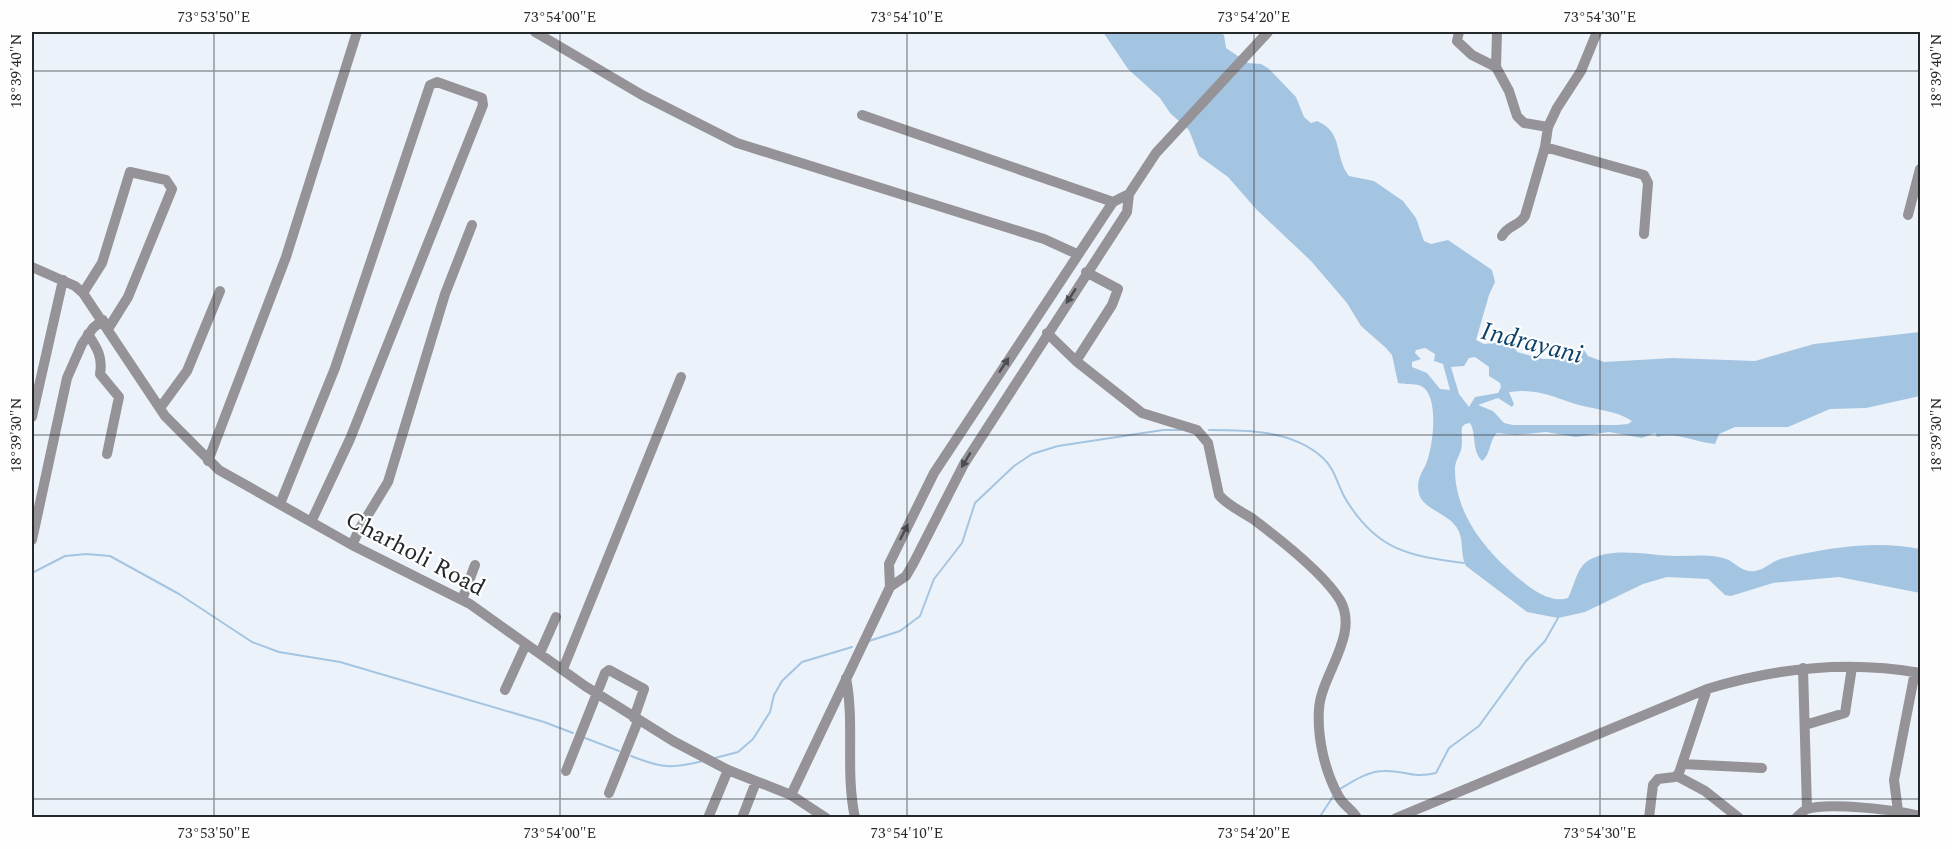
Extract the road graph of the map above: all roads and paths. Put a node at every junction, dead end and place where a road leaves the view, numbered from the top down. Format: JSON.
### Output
{"nodes":[{"id":1,"x":357,"y":32,"type":"edge"},
{"id":2,"x":534,"y":32,"type":"edge"},
{"id":3,"x":1268,"y":32,"type":"edge"},
{"id":4,"x":1459,"y":32,"type":"edge"},
{"id":5,"x":1497,"y":32,"type":"edge"},
{"id":6,"x":1597,"y":32,"type":"edge"},
{"id":7,"x":1496,"y":67,"type":"junction"},
{"id":8,"x":862,"y":116,"type":"dead end"},
{"id":9,"x":1548,"y":127,"type":"junction"},
{"id":10,"x":1545,"y":147,"type":"junction"},
{"id":11,"x":1920,"y":168,"type":"edge"},
{"id":12,"x":1130,"y":194,"type":"junction"},
{"id":13,"x":1113,"y":202,"type":"junction"},
{"id":14,"x":1908,"y":215,"type":"dead end"},
{"id":15,"x":472,"y":225,"type":"dead end"},
{"id":16,"x":1644,"y":234,"type":"dead end"},
{"id":17,"x":1502,"y":236,"type":"dead end"},
{"id":18,"x":1077,"y":255,"type":"junction"},
{"id":19,"x":34,"y":265,"type":"edge"},
{"id":20,"x":1086,"y":272,"type":"junction"},
{"id":21,"x":63,"y":280,"type":"junction"},
{"id":22,"x":220,"y":291,"type":"dead end"},
{"id":23,"x":83,"y":293,"type":"junction"},
{"id":24,"x":106,"y":325,"type":"junction"},
{"id":25,"x":1047,"y":333,"type":"junction"},
{"id":26,"x":88,"y":334,"type":"junction"},
{"id":27,"x":1076,"y":361,"type":"junction"},
{"id":28,"x":681,"y":377,"type":"dead end"},
{"id":29,"x":160,"y":408,"type":"junction"},
{"id":30,"x":32,"y":417,"type":"edge"},
{"id":31,"x":107,"y":454,"type":"dead end"},
{"id":32,"x":208,"y":461,"type":"junction"},
{"id":33,"x":280,"y":504,"type":"junction"},
{"id":34,"x":311,"y":522,"type":"junction"},
{"id":35,"x":32,"y":540,"type":"edge"},
{"id":36,"x":352,"y":545,"type":"junction"},
{"id":37,"x":476,"y":565,"type":"dead end"},
{"id":38,"x":890,"y":587,"type":"junction"},
{"id":39,"x":462,"y":600,"type":"junction"},
{"id":40,"x":556,"y":618,"type":"dead end"},
{"id":41,"x":526,"y":644,"type":"junction"},
{"id":42,"x":540,"y":653,"type":"junction"},
{"id":43,"x":1852,"y":667,"type":"junction"},
{"id":44,"x":1803,"y":668,"type":"junction"},
{"id":45,"x":563,"y":669,"type":"junction"},
{"id":46,"x":1918,"y":672,"type":"edge"},
{"id":47,"x":846,"y":678,"type":"junction"},
{"id":48,"x":1707,"y":689,"type":"junction"},
{"id":49,"x":505,"y":690,"type":"dead end"},
{"id":50,"x":597,"y":694,"type":"junction"},
{"id":51,"x":636,"y":720,"type":"junction"},
{"id":52,"x":1805,"y":725,"type":"junction"},
{"id":53,"x":1682,"y":764,"type":"junction"},
{"id":54,"x":1761,"y":768,"type":"dead end"},
{"id":55,"x":728,"y":770,"type":"junction"},
{"id":56,"x":566,"y":771,"type":"dead end"},
{"id":57,"x":1677,"y":776,"type":"junction"},
{"id":58,"x":756,"y":782,"type":"junction"},
{"id":59,"x":609,"y":793,"type":"dead end"},
{"id":60,"x":791,"y":795,"type":"junction"},
{"id":61,"x":1807,"y":809,"type":"junction"},
{"id":62,"x":1891,"y":813,"type":"edge"},
{"id":63,"x":1920,"y":816,"type":"edge"},
{"id":64,"x":708,"y":818,"type":"edge"},
{"id":65,"x":742,"y":818,"type":"edge"},
{"id":66,"x":826,"y":818,"type":"edge"},
{"id":67,"x":855,"y":818,"type":"edge"},
{"id":68,"x":1357,"y":818,"type":"edge"},
{"id":69,"x":1396,"y":818,"type":"edge"},
{"id":70,"x":1649,"y":818,"type":"edge"},
{"id":71,"x":1739,"y":818,"type":"edge"},
{"id":72,"x":1796,"y":818,"type":"edge"}],
"edges":[{"from":1,"to":32,"type":"street"},
{"from":2,"to":18,"type":"street"},
{"from":3,"to":12,"type":"street"},
{"from":4,"to":7,"type":"street"},
{"from":5,"to":7,"type":"street"},
{"from":6,"to":9,"type":"street"},
{"from":7,"to":9,"type":"street"},
{"from":8,"to":13,"type":"street"},
{"from":9,"to":10,"type":"street"},
{"from":10,"to":16,"type":"street"},
{"from":10,"to":17,"type":"street"},
{"from":11,"to":14,"type":"street"},
{"from":12,"to":13,"type":"street"},
{"from":12,"to":20,"type":"street"},
{"from":13,"to":18,"type":"street"},
{"from":15,"to":36,"type":"street"},
{"from":38,"to":18,"type":"street","one_way":true},
{"from":19,"to":21,"type":"street","name":"Charholi Road"},
{"from":20,"to":25,"type":"street","one_way":true},
{"from":20,"to":27,"type":"street"},
{"from":21,"to":23,"type":"street","name":"Charholi Road"},
{"from":21,"to":30,"type":"street"},
{"from":22,"to":29,"type":"street"},
{"from":23,"to":24,"type":"street","name":"Charholi Road"},
{"from":23,"to":24,"type":"street"},
{"from":24,"to":26,"type":"street"},
{"from":24,"to":29,"type":"street","name":"Charholi Road"},
{"from":25,"to":27,"type":"street"},
{"from":25,"to":38,"type":"street","one_way":true},
{"from":26,"to":31,"type":"street"},
{"from":26,"to":35,"type":"street"},
{"from":27,"to":68,"type":"street"},
{"from":28,"to":45,"type":"street"},
{"from":29,"to":32,"type":"street","name":"Charholi Road"},
{"from":32,"to":33,"type":"street","name":"Charholi Road"},
{"from":33,"to":34,"type":"street","name":"Charholi Road"},
{"from":33,"to":34,"type":"street"},
{"from":34,"to":36,"type":"street","name":"Charholi Road"},
{"from":36,"to":39,"type":"street","name":"Charholi Road"},
{"from":37,"to":39,"type":"street"},
{"from":38,"to":47,"type":"street"},
{"from":39,"to":41,"type":"street","name":"Charholi Road"},
{"from":40,"to":42,"type":"street"},
{"from":41,"to":42,"type":"street","name":"Charholi Road"},
{"from":41,"to":49,"type":"street"},
{"from":42,"to":45,"type":"street","name":"Charholi Road"},
{"from":43,"to":44,"type":"street"},
{"from":43,"to":46,"type":"street"},
{"from":43,"to":52,"type":"street"},
{"from":44,"to":48,"type":"street"},
{"from":44,"to":52,"type":"street"},
{"from":45,"to":50,"type":"street","name":"Charholi Road"},
{"from":46,"to":62,"type":"street"},
{"from":47,"to":60,"type":"street"},
{"from":47,"to":67,"type":"street"},
{"from":48,"to":53,"type":"street"},
{"from":48,"to":69,"type":"street"},
{"from":50,"to":51,"type":"street","name":"Charholi Road"},
{"from":50,"to":51,"type":"street"},
{"from":50,"to":56,"type":"street"},
{"from":51,"to":55,"type":"street","name":"Charholi Road"},
{"from":51,"to":59,"type":"street"},
{"from":52,"to":61,"type":"street"},
{"from":53,"to":54,"type":"street"},
{"from":53,"to":57,"type":"street"},
{"from":55,"to":58,"type":"street","name":"Charholi Road"},
{"from":55,"to":64,"type":"street"},
{"from":57,"to":70,"type":"street"},
{"from":57,"to":71,"type":"street"},
{"from":58,"to":60,"type":"street","name":"Charholi Road"},
{"from":58,"to":65,"type":"street"},
{"from":60,"to":66,"type":"street","name":"Charholi Road"},
{"from":61,"to":62,"type":"street"},
{"from":61,"to":72,"type":"street"},
{"from":62,"to":63,"type":"street"}]}
